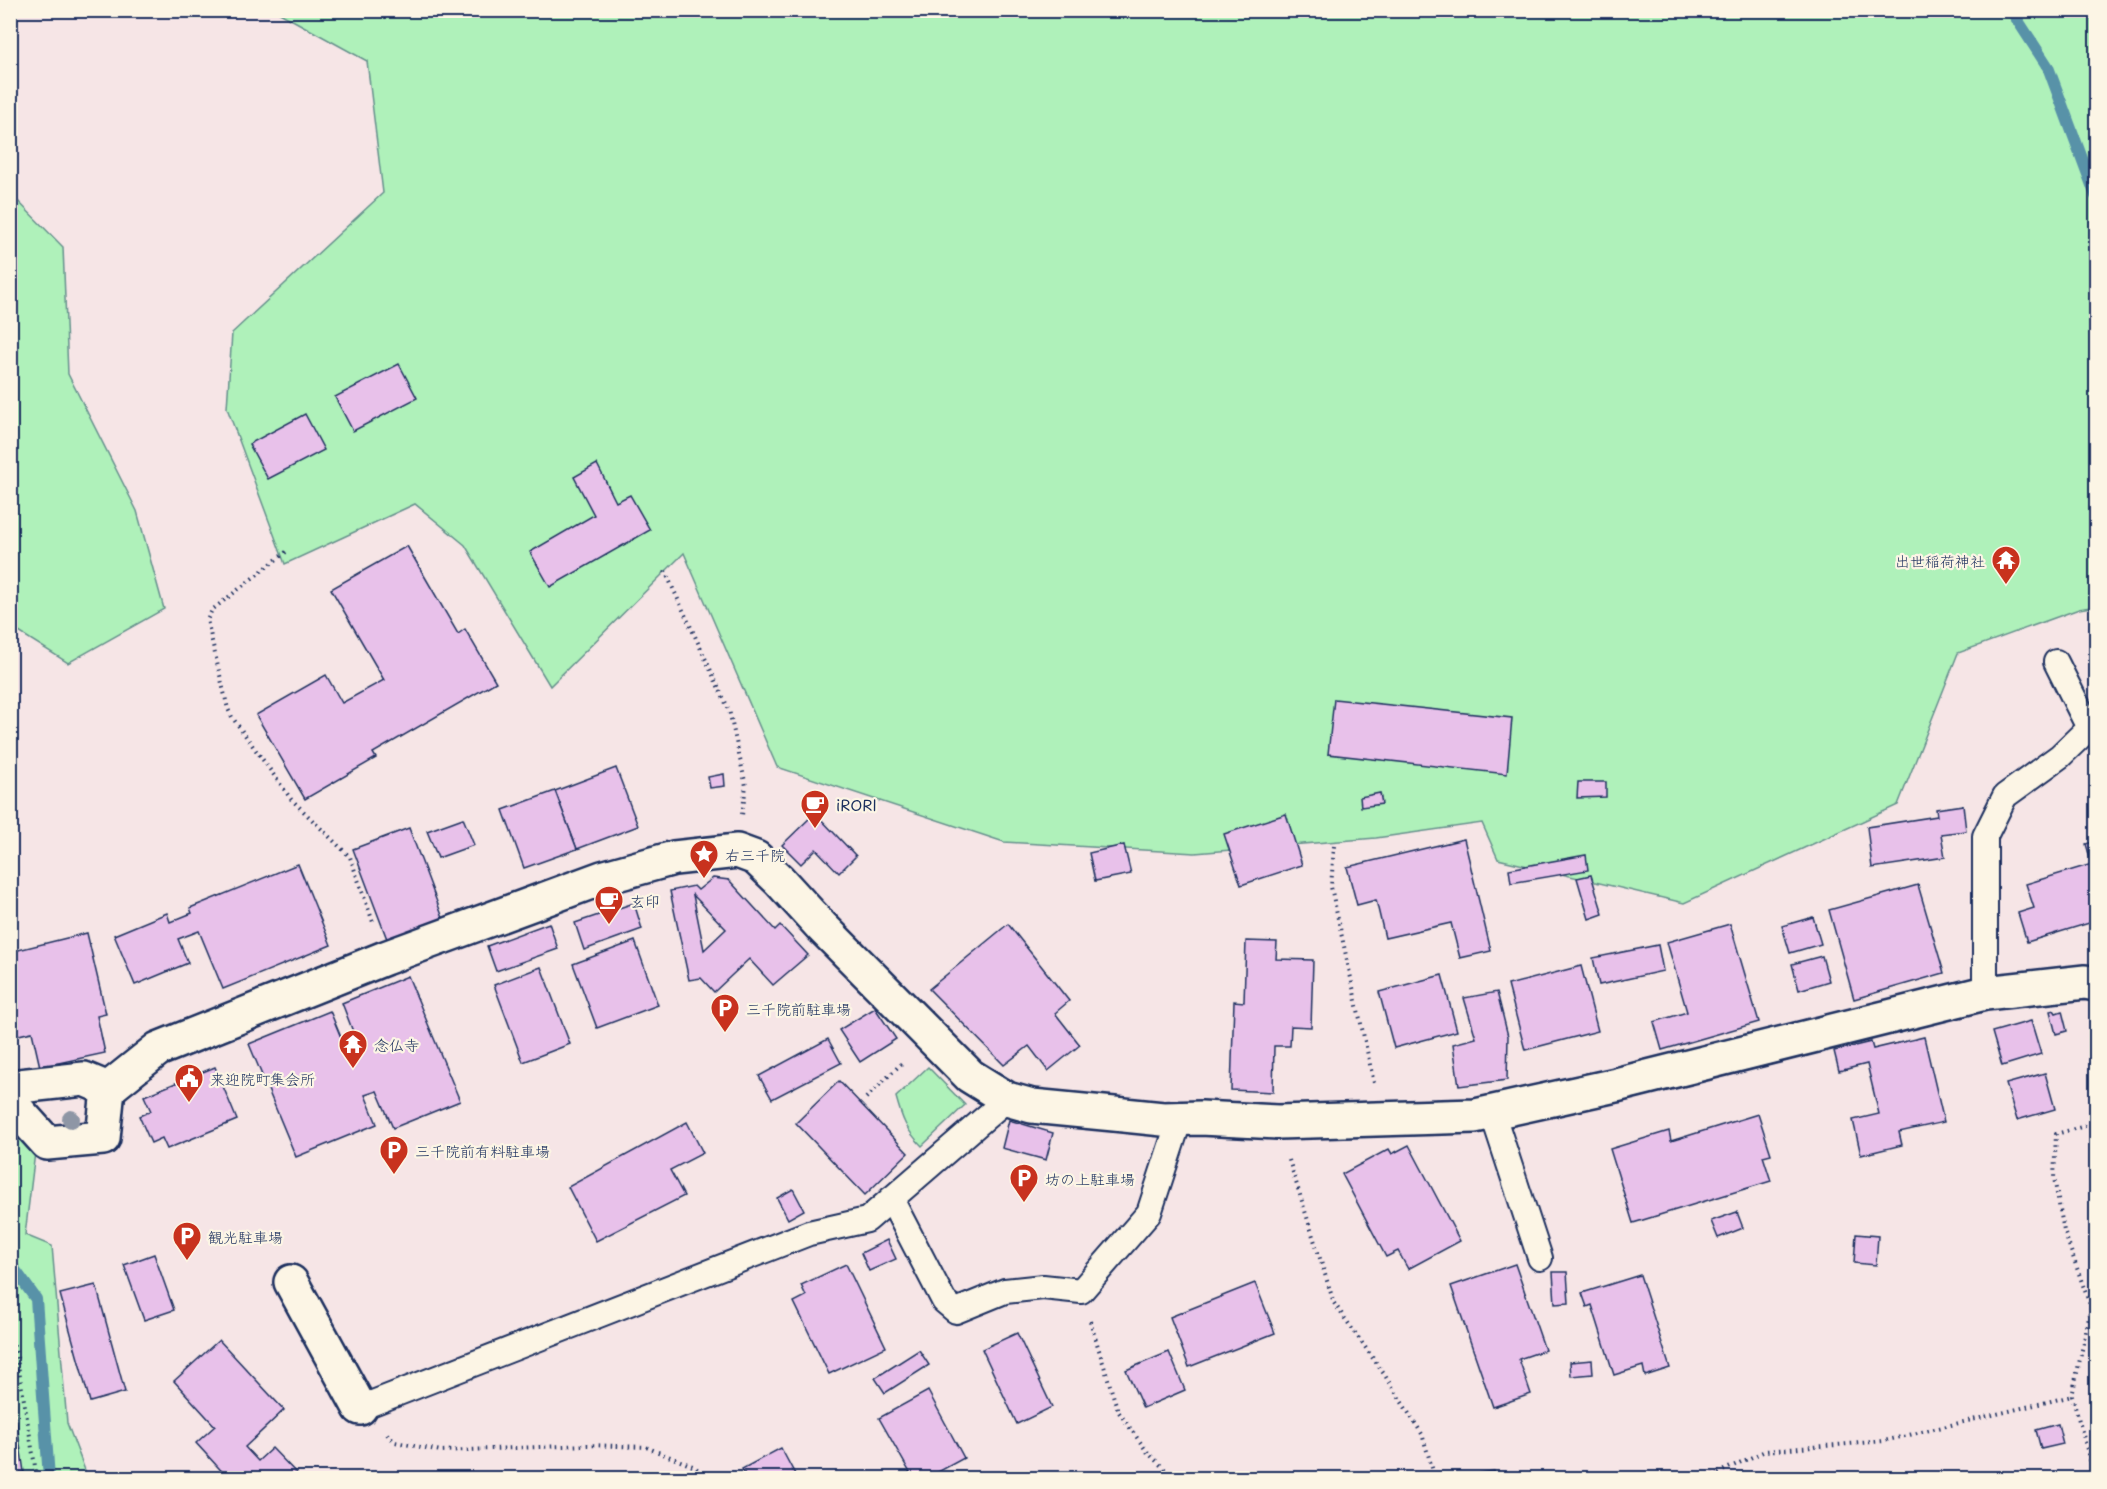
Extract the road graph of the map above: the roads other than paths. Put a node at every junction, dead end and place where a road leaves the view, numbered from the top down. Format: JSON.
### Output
{"nodes":[{"id":1,"x":2056,"y":662,"type":"dead end"},
{"id":2,"x":2097,"y":984,"type":"edge"},
{"id":3,"x":1985,"y":993,"type":"junction"},
{"id":4,"x":10,"y":1087,"type":"edge"},
{"id":5,"x":108,"y":1089,"type":"junction"},
{"id":6,"x":1007,"y":1099,"type":"junction"},
{"id":7,"x":10,"y":1102,"type":"edge"},
{"id":8,"x":1492,"y":1112,"type":"junction"},
{"id":9,"x":1180,"y":1119,"type":"junction"},
{"id":10,"x":891,"y":1199,"type":"junction"},
{"id":11,"x":1540,"y":1258,"type":"dead end"},
{"id":12,"x":291,"y":1282,"type":"dead end"},
{"id":13,"x":360,"y":1408,"type":"joint"}],
"edges":[{"from":1,"to":3,"type":"lane"},
{"from":2,"to":3,"type":"street"},
{"from":3,"to":8,"type":"street"},
{"from":4,"to":5,"type":"street"},
{"from":5,"to":6,"type":"street"},
{"from":5,"to":7,"type":"street"},
{"from":6,"to":9,"type":"street"},
{"from":6,"to":10,"type":"lane"},
{"from":8,"to":9,"type":"street"},
{"from":8,"to":11,"type":"lane"},
{"from":9,"to":10,"type":"lane"},
{"from":10,"to":13,"type":"lane"},
{"from":12,"to":13,"type":"street"}]}
